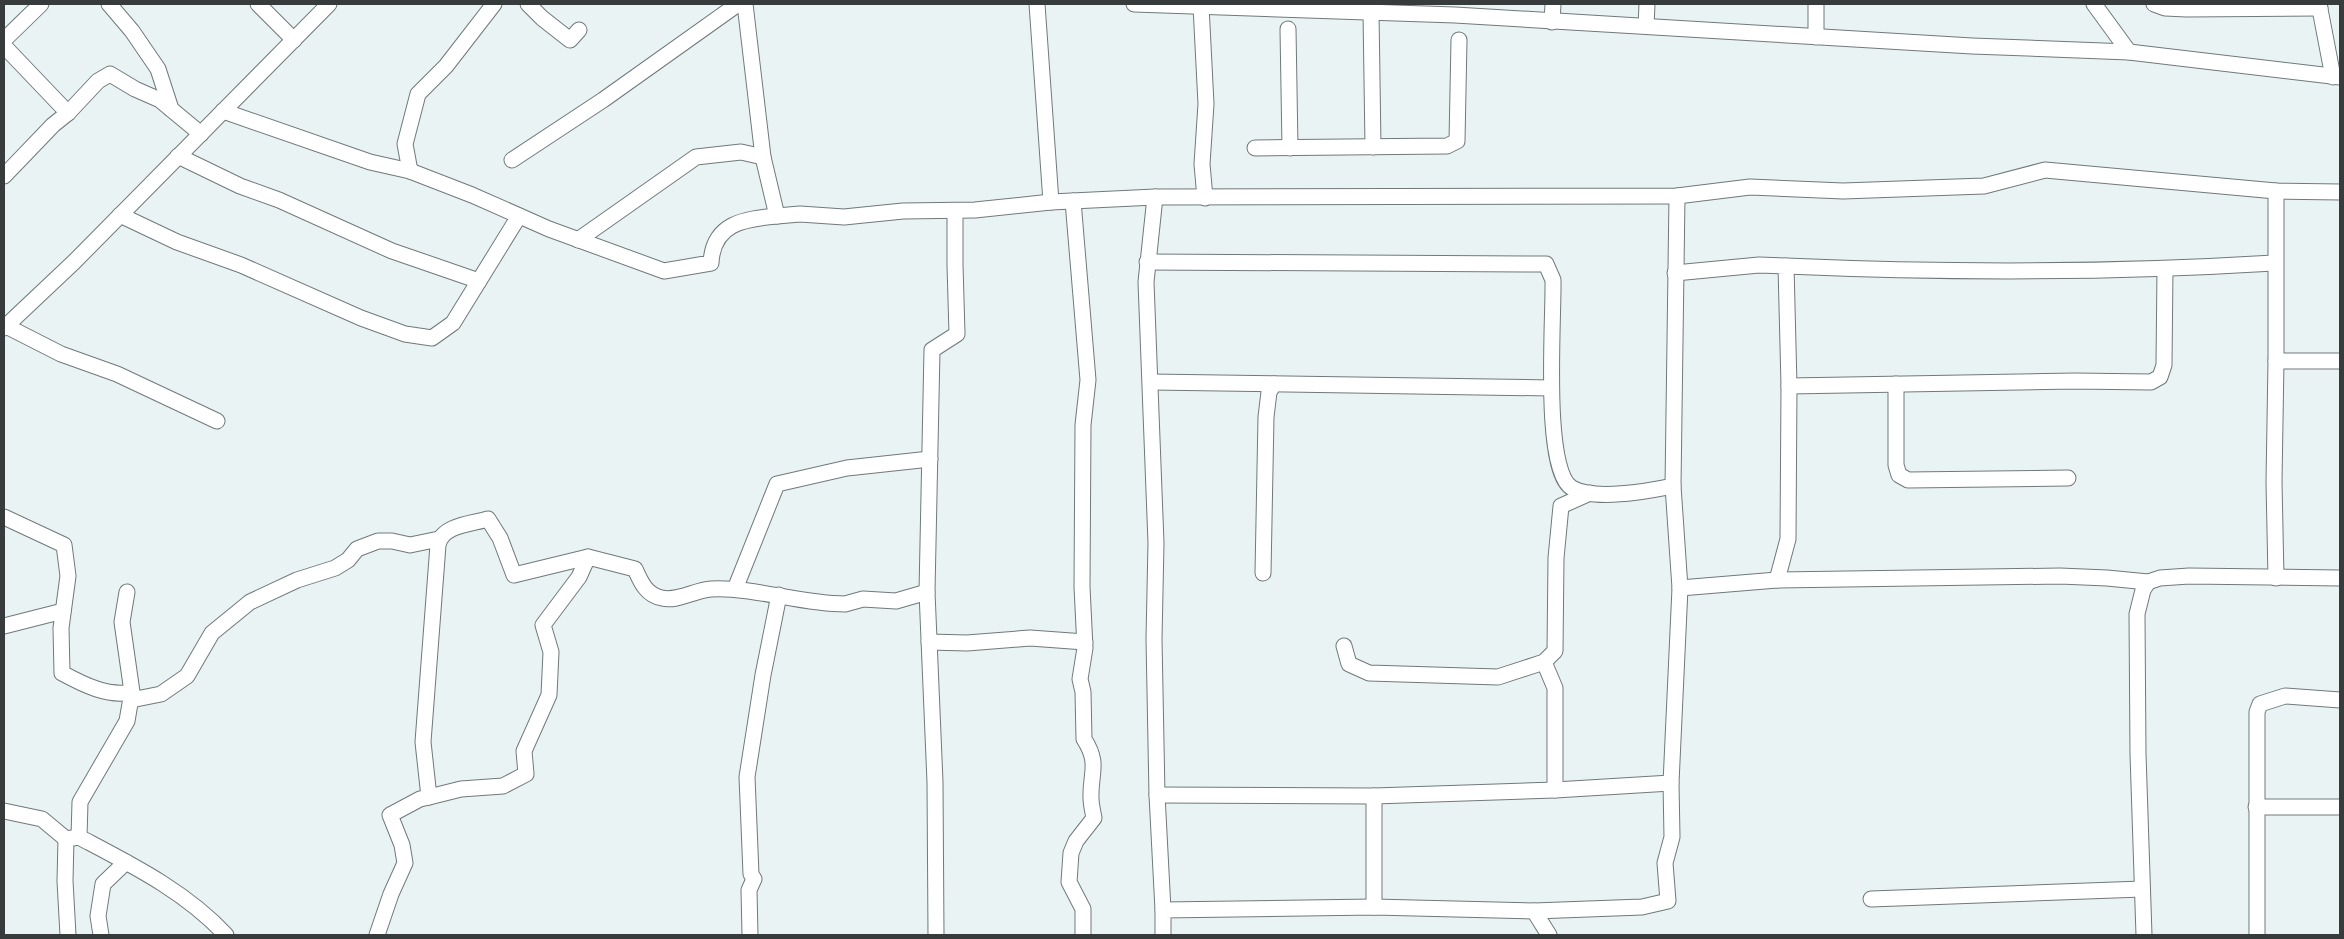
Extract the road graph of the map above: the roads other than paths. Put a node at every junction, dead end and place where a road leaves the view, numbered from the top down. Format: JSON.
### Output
{"nodes":[{"id":1,"x":42,"y":4,"type":"edge"},
{"id":2,"x":109,"y":4,"type":"edge"},
{"id":3,"x":258,"y":4,"type":"edge"},
{"id":4,"x":329,"y":4,"type":"edge"},
{"id":5,"x":494,"y":4,"type":"edge"},
{"id":6,"x":528,"y":4,"type":"edge"},
{"id":7,"x":738,"y":4,"type":"edge"},
{"id":8,"x":745,"y":4,"type":"edge"},
{"id":9,"x":1038,"y":4,"type":"edge"},
{"id":10,"x":1134,"y":4,"type":"edge"},
{"id":11,"x":1553,"y":4,"type":"edge"},
{"id":12,"x":1647,"y":4,"type":"edge"},
{"id":13,"x":1816,"y":4,"type":"edge"},
{"id":14,"x":2094,"y":4,"type":"edge"},
{"id":15,"x":2154,"y":4,"type":"edge"},
{"id":16,"x":1201,"y":6,"type":"junction"},
{"id":17,"x":2320,"y":6,"type":"edge"},
{"id":18,"x":1371,"y":12,"type":"junction"},
{"id":19,"x":1552,"y":22,"type":"junction"},
{"id":20,"x":1646,"y":26,"type":"junction"},
{"id":21,"x":1288,"y":29,"type":"dead end"},
{"id":22,"x":579,"y":30,"type":"dead end"},
{"id":23,"x":1816,"y":37,"type":"junction"},
{"id":24,"x":4,"y":40,"type":"edge"},
{"id":25,"x":294,"y":40,"type":"junction"},
{"id":26,"x":1459,"y":40,"type":"dead end"},
{"id":27,"x":4,"y":46,"type":"edge"},
{"id":28,"x":2129,"y":52,"type":"junction"},
{"id":29,"x":2336,"y":77,"type":"edge"},
{"id":30,"x":172,"y":110,"type":"junction"},
{"id":31,"x":222,"y":111,"type":"junction"},
{"id":32,"x":68,"y":113,"type":"junction"},
{"id":33,"x":200,"y":134,"type":"junction"},
{"id":34,"x":1372,"y":147,"type":"junction"},
{"id":35,"x":1254,"y":148,"type":"dead end"},
{"id":36,"x":1290,"y":148,"type":"junction"},
{"id":37,"x":178,"y":156,"type":"junction"},
{"id":38,"x":763,"y":157,"type":"junction"},
{"id":39,"x":512,"y":160,"type":"dead end"},
{"id":40,"x":410,"y":171,"type":"junction"},
{"id":41,"x":4,"y":176,"type":"edge"},
{"id":42,"x":2276,"y":191,"type":"junction"},
{"id":43,"x":2340,"y":192,"type":"edge"},
{"id":44,"x":1676,"y":196,"type":"junction"},
{"id":45,"x":1155,"y":198,"type":"junction"},
{"id":46,"x":1205,"y":198,"type":"junction"},
{"id":47,"x":1073,"y":201,"type":"junction"},
{"id":48,"x":1050,"y":202,"type":"junction"},
{"id":49,"x":955,"y":211,"type":"junction"},
{"id":50,"x":120,"y":215,"type":"junction"},
{"id":51,"x":519,"y":216,"type":"junction"},
{"id":52,"x":777,"y":216,"type":"junction"},
{"id":53,"x":578,"y":240,"type":"junction"},
{"id":54,"x":1147,"y":262,"type":"junction"},
{"id":55,"x":2274,"y":263,"type":"junction"},
{"id":56,"x":1786,"y":266,"type":"junction"},
{"id":57,"x":2165,"y":269,"type":"junction"},
{"id":58,"x":1675,"y":273,"type":"junction"},
{"id":59,"x":479,"y":281,"type":"junction"},
{"id":60,"x":5,"y":327,"type":"edge"},
{"id":61,"x":2276,"y":361,"type":"junction"},
{"id":62,"x":2340,"y":361,"type":"edge"},
{"id":63,"x":1151,"y":382,"type":"junction"},
{"id":64,"x":1274,"y":384,"type":"junction"},
{"id":65,"x":1896,"y":384,"type":"junction"},
{"id":66,"x":1789,"y":386,"type":"junction"},
{"id":67,"x":1551,"y":388,"type":"junction"},
{"id":68,"x":217,"y":421,"type":"dead end"},
{"id":69,"x":930,"y":459,"type":"junction"},
{"id":70,"x":2068,"y":478,"type":"dead end"},
{"id":71,"x":1673,"y":486,"type":"junction"},
{"id":72,"x":1590,"y":493,"type":"junction"},
{"id":73,"x":4,"y":516,"type":"edge"},
{"id":74,"x":439,"y":539,"type":"junction"},
{"id":75,"x":588,"y":557,"type":"junction"},
{"id":76,"x":1263,"y":573,"type":"dead end"},
{"id":77,"x":2276,"y":578,"type":"junction"},
{"id":78,"x":2340,"y":578,"type":"edge"},
{"id":79,"x":1778,"y":580,"type":"junction"},
{"id":80,"x":2148,"y":582,"type":"junction"},
{"id":81,"x":1680,"y":588,"type":"junction"},
{"id":82,"x":735,"y":589,"type":"junction"},
{"id":83,"x":127,"y":592,"type":"dead end"},
{"id":84,"x":927,"y":592,"type":"junction"},
{"id":85,"x":779,"y":595,"type":"junction"},
{"id":86,"x":63,"y":611,"type":"junction"},
{"id":87,"x":4,"y":626,"type":"edge"},
{"id":88,"x":929,"y":642,"type":"junction"},
{"id":89,"x":1085,"y":642,"type":"junction"},
{"id":90,"x":1344,"y":646,"type":"dead end"},
{"id":91,"x":1544,"y":662,"type":"junction"},
{"id":92,"x":131,"y":696,"type":"junction"},
{"id":93,"x":2340,"y":700,"type":"edge"},
{"id":94,"x":1671,"y":783,"type":"junction"},
{"id":95,"x":1555,"y":790,"type":"junction"},
{"id":96,"x":1157,"y":795,"type":"junction"},
{"id":97,"x":1374,"y":796,"type":"junction"},
{"id":98,"x":429,"y":797,"type":"junction"},
{"id":99,"x":2256,"y":807,"type":"junction"},
{"id":100,"x":2340,"y":808,"type":"edge"},
{"id":101,"x":4,"y":811,"type":"edge"},
{"id":102,"x":72,"y":838,"type":"junction"},
{"id":103,"x":126,"y":862,"type":"junction"},
{"id":104,"x":2142,"y":889,"type":"junction"},
{"id":105,"x":1871,"y":899,"type":"dead end"},
{"id":106,"x":1374,"y":907,"type":"junction"},
{"id":107,"x":1163,"y":910,"type":"junction"},
{"id":108,"x":1534,"y":911,"type":"junction"},
{"id":109,"x":68,"y":935,"type":"edge"},
{"id":110,"x":101,"y":935,"type":"edge"},
{"id":111,"x":226,"y":935,"type":"edge"},
{"id":112,"x":377,"y":935,"type":"edge"},
{"id":113,"x":750,"y":935,"type":"edge"},
{"id":114,"x":936,"y":935,"type":"edge"},
{"id":115,"x":1083,"y":935,"type":"edge"},
{"id":116,"x":1163,"y":935,"type":"edge"},
{"id":117,"x":1549,"y":935,"type":"edge"},
{"id":118,"x":2144,"y":935,"type":"edge"},
{"id":119,"x":2257,"y":935,"type":"edge"}],
"edges":[{"from":1,"to":24,"type":"street"},
{"from":2,"to":30,"type":"street"},
{"from":3,"to":25,"type":"street"},
{"from":4,"to":25,"type":"street"},
{"from":5,"to":40,"type":"street"},
{"from":6,"to":22,"type":"street"},
{"from":7,"to":39,"type":"street"},
{"from":8,"to":38,"type":"street"},
{"from":9,"to":48,"type":"street"},
{"from":10,"to":16,"type":"street"},
{"from":11,"to":19,"type":"street"},
{"from":12,"to":20,"type":"street"},
{"from":13,"to":23,"type":"street"},
{"from":14,"to":28,"type":"street"},
{"from":15,"to":17,"type":"street"},
{"from":16,"to":18,"type":"street"},
{"from":16,"to":46,"type":"street"},
{"from":17,"to":29,"type":"street"},
{"from":18,"to":19,"type":"street"},
{"from":18,"to":34,"type":"street"},
{"from":19,"to":20,"type":"street"},
{"from":20,"to":23,"type":"street"},
{"from":21,"to":36,"type":"street"},
{"from":23,"to":28,"type":"street"},
{"from":25,"to":31,"type":"street"},
{"from":26,"to":34,"type":"street"},
{"from":27,"to":32,"type":"street"},
{"from":28,"to":29,"type":"street"},
{"from":30,"to":32,"type":"street"},
{"from":30,"to":33,"type":"street"},
{"from":31,"to":33,"type":"street"},
{"from":31,"to":40,"type":"street"},
{"from":32,"to":41,"type":"street"},
{"from":33,"to":37,"type":"street"},
{"from":34,"to":36,"type":"street"},
{"from":35,"to":36,"type":"street"},
{"from":37,"to":50,"type":"street"},
{"from":37,"to":59,"type":"street"},
{"from":38,"to":52,"type":"street"},
{"from":38,"to":53,"type":"street"},
{"from":40,"to":51,"type":"street"},
{"from":42,"to":43,"type":"street"},
{"from":42,"to":44,"type":"street"},
{"from":42,"to":55,"type":"street"},
{"from":44,"to":46,"type":"street"},
{"from":44,"to":58,"type":"street"},
{"from":45,"to":46,"type":"street"},
{"from":45,"to":47,"type":"street"},
{"from":45,"to":54,"type":"street"},
{"from":47,"to":48,"type":"street"},
{"from":47,"to":89,"type":"street"},
{"from":48,"to":49,"type":"street"},
{"from":49,"to":52,"type":"street"},
{"from":49,"to":69,"type":"street"},
{"from":50,"to":59,"type":"street"},
{"from":50,"to":60,"type":"street"},
{"from":51,"to":53,"type":"street"},
{"from":51,"to":59,"type":"street"},
{"from":52,"to":53,"type":"street"},
{"from":54,"to":63,"type":"street"},
{"from":54,"to":67,"type":"street"},
{"from":55,"to":57,"type":"street"},
{"from":55,"to":61,"type":"street"},
{"from":56,"to":57,"type":"street"},
{"from":56,"to":58,"type":"street"},
{"from":56,"to":66,"type":"street"},
{"from":57,"to":65,"type":"street"},
{"from":58,"to":71,"type":"street"},
{"from":60,"to":68,"type":"street"},
{"from":61,"to":62,"type":"street"},
{"from":61,"to":77,"type":"street"},
{"from":63,"to":64,"type":"street"},
{"from":63,"to":96,"type":"street"},
{"from":64,"to":67,"type":"street"},
{"from":64,"to":76,"type":"street"},
{"from":65,"to":66,"type":"street"},
{"from":65,"to":70,"type":"street"},
{"from":66,"to":79,"type":"street"},
{"from":67,"to":72,"type":"street"},
{"from":69,"to":82,"type":"street"},
{"from":69,"to":84,"type":"street"},
{"from":71,"to":72,"type":"street"},
{"from":71,"to":81,"type":"street"},
{"from":72,"to":91,"type":"street"},
{"from":73,"to":86,"type":"street"},
{"from":74,"to":75,"type":"street"},
{"from":74,"to":92,"type":"street"},
{"from":74,"to":98,"type":"street"},
{"from":75,"to":82,"type":"street"},
{"from":75,"to":98,"type":"street"},
{"from":77,"to":78,"type":"street"},
{"from":77,"to":80,"type":"street"},
{"from":79,"to":80,"type":"street"},
{"from":79,"to":81,"type":"street"},
{"from":80,"to":104,"type":"street"},
{"from":81,"to":94,"type":"street"},
{"from":82,"to":85,"type":"street"},
{"from":83,"to":92,"type":"street"},
{"from":84,"to":85,"type":"street"},
{"from":84,"to":88,"type":"street"},
{"from":85,"to":113,"type":"street"},
{"from":86,"to":87,"type":"street"},
{"from":86,"to":92,"type":"street"},
{"from":88,"to":89,"type":"street"},
{"from":88,"to":114,"type":"street"},
{"from":89,"to":115,"type":"street"},
{"from":90,"to":91,"type":"street"},
{"from":91,"to":95,"type":"street"},
{"from":92,"to":102,"type":"street"},
{"from":93,"to":99,"type":"street"},
{"from":94,"to":95,"type":"street"},
{"from":94,"to":108,"type":"street"},
{"from":95,"to":97,"type":"street"},
{"from":96,"to":97,"type":"street"},
{"from":96,"to":107,"type":"street"},
{"from":97,"to":106,"type":"street"},
{"from":98,"to":112,"type":"street"},
{"from":99,"to":100,"type":"street"},
{"from":99,"to":119,"type":"street"},
{"from":101,"to":102,"type":"street"},
{"from":102,"to":103,"type":"street"},
{"from":102,"to":109,"type":"street"},
{"from":103,"to":110,"type":"street"},
{"from":103,"to":111,"type":"street"},
{"from":104,"to":105,"type":"street"},
{"from":104,"to":118,"type":"street"},
{"from":106,"to":107,"type":"street"},
{"from":106,"to":108,"type":"street"},
{"from":107,"to":116,"type":"street"},
{"from":108,"to":117,"type":"street"}]}
